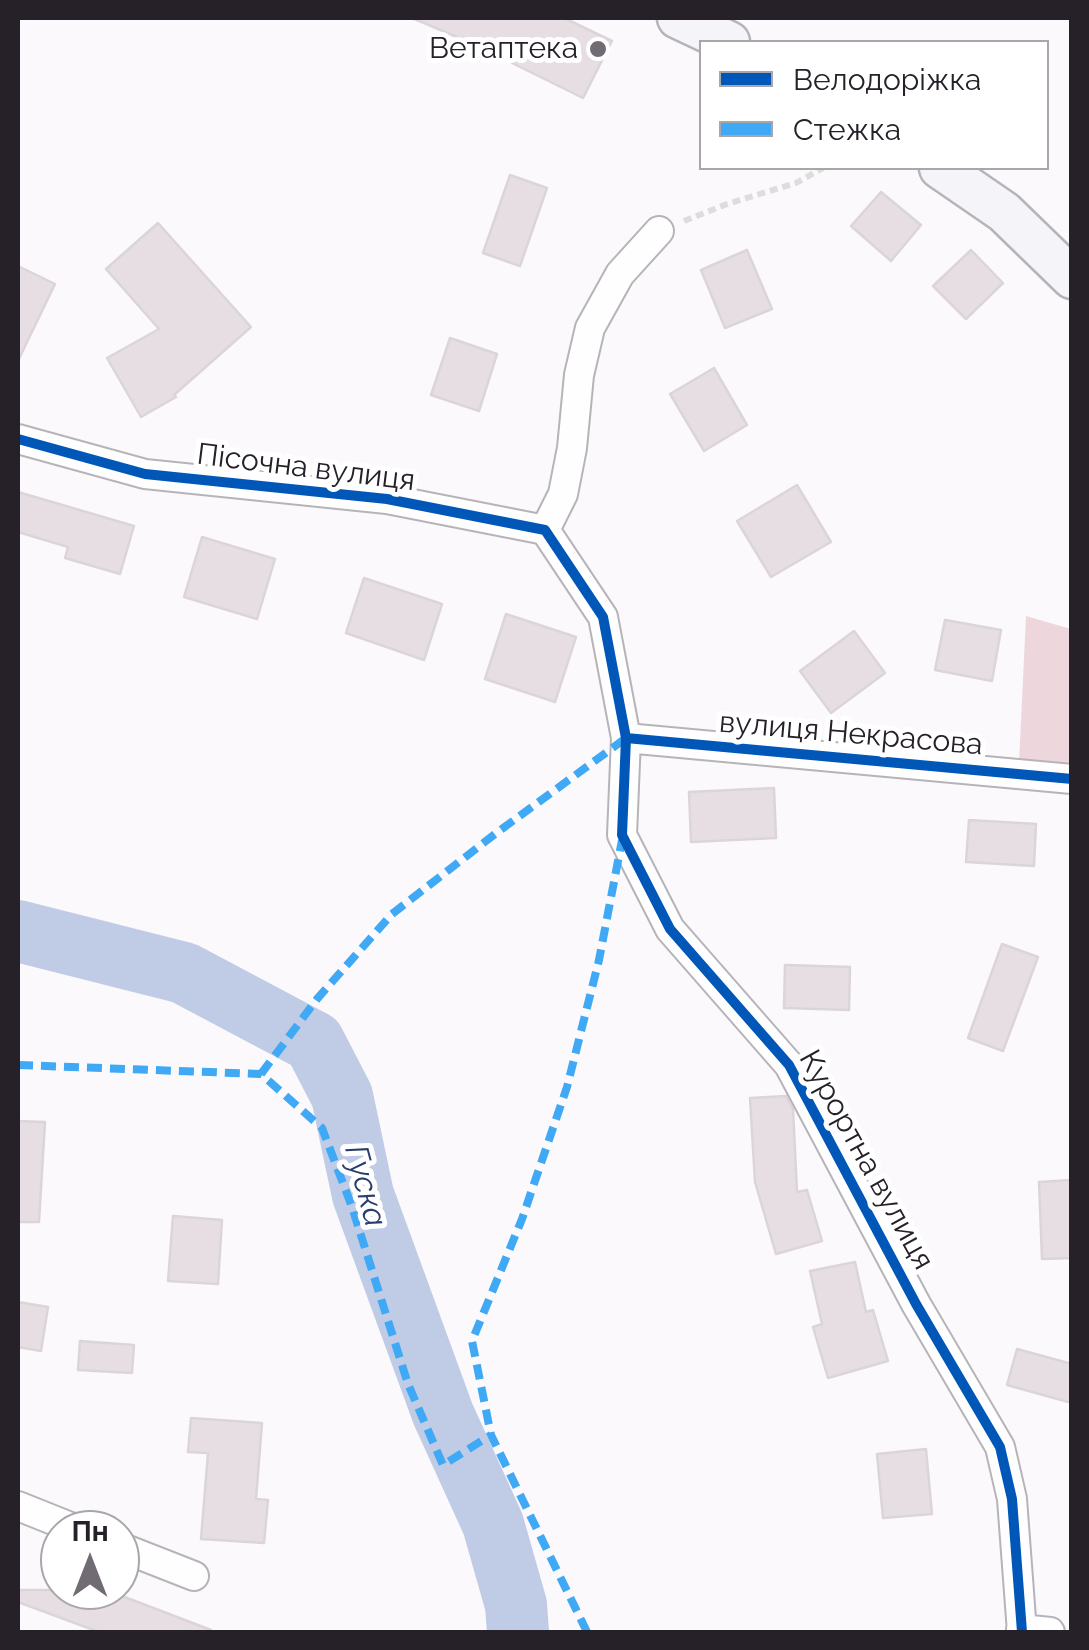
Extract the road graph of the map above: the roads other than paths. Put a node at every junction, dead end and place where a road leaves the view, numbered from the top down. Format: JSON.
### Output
{"nodes":[{"id":1,"x":943,"y":170,"type":"edge"},
{"id":2,"x":659,"y":231,"type":"road end"},
{"id":3,"x":1072,"y":278,"type":"edge"},
{"id":4,"x":18,"y":439,"type":"edge"},
{"id":5,"x":545,"y":530,"type":"junction"},
{"id":6,"x":626,"y":738,"type":"junction"},
{"id":7,"x":1072,"y":779,"type":"edge"},
{"id":8,"x":140,"y":1555,"type":"edge"},
{"id":9,"x":194,"y":1576,"type":"dead end"},
{"id":10,"x":1031,"y":1631,"type":"edge"}],
"edges":[{"from":1,"to":3,"type":"main road"},
{"from":2,"to":5,"type":"street"},
{"from":4,"to":5,"type":"street","name":"Пісочна вулиця"},
{"from":5,"to":6,"type":"street"},
{"from":6,"to":7,"type":"street","name":"вулиця Некрасова"},
{"from":6,"to":10,"type":"street","name":"Курортна вулиця"},
{"from":8,"to":9,"type":"street"}]}
